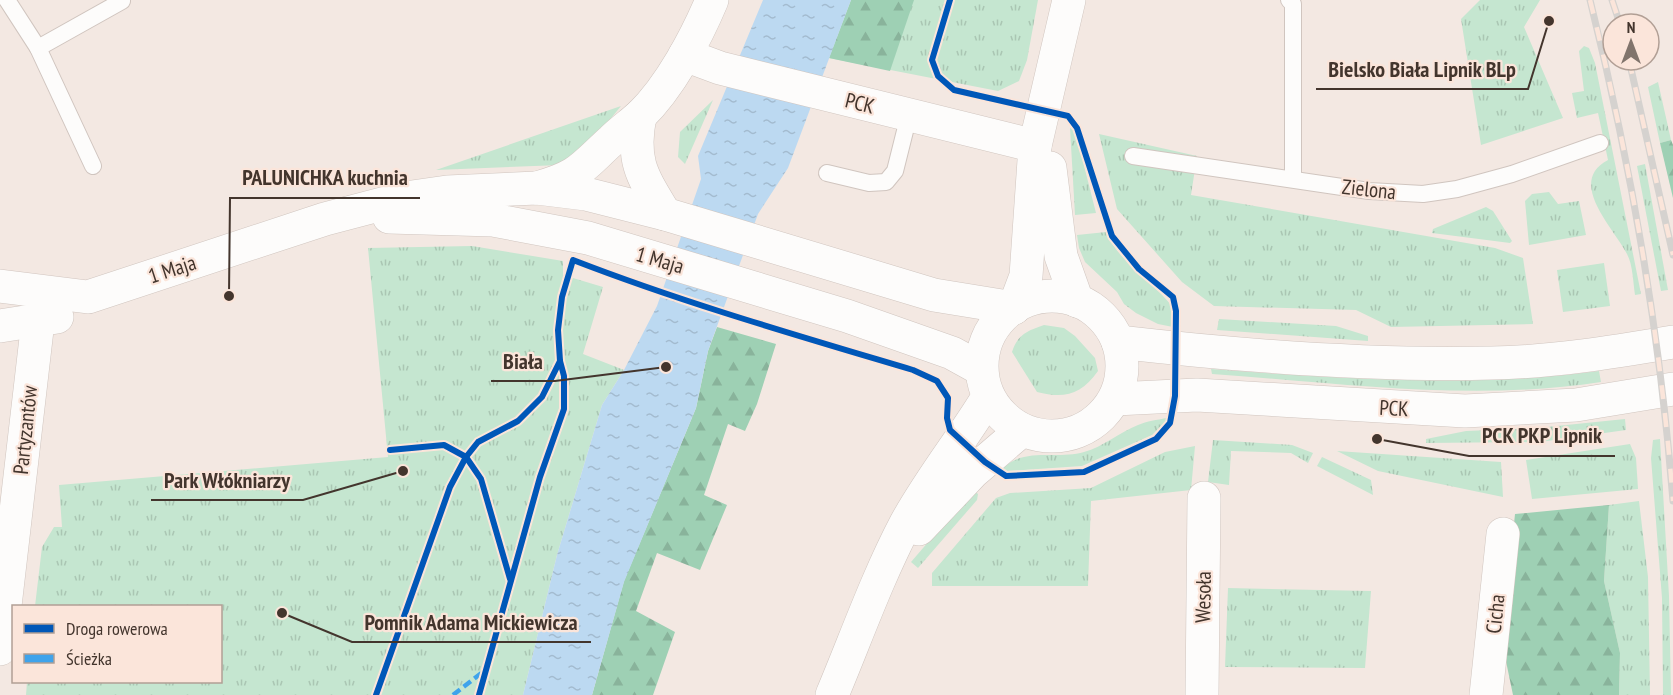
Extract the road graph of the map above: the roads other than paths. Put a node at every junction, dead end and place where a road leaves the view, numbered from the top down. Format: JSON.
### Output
{"nodes":[{"id":1,"x":7,"y":0,"type":"edge"},
{"id":2,"x":712,"y":0,"type":"edge"},
{"id":3,"x":1069,"y":0,"type":"edge"},
{"id":4,"x":1289,"y":0,"type":"edge"},
{"id":5,"x":122,"y":1,"type":"edge"},
{"id":6,"x":38,"y":48,"type":"junction"},
{"id":7,"x":685,"y":55,"type":"junction"},
{"id":8,"x":1044,"y":109,"type":"junction"},
{"id":9,"x":909,"y":115,"type":"junction"},
{"id":10,"x":640,"y":116,"type":"junction"},
{"id":11,"x":1600,"y":143,"type":"dead end"},
{"id":12,"x":1035,"y":146,"type":"junction"},
{"id":13,"x":1133,"y":156,"type":"dead end"},
{"id":14,"x":93,"y":166,"type":"dead end"},
{"id":15,"x":827,"y":173,"type":"dead end"},
{"id":16,"x":1293,"y":179,"type":"junction"},
{"id":17,"x":537,"y":188,"type":"junction"},
{"id":18,"x":665,"y":213,"type":"junction"},
{"id":19,"x":325,"y":219,"type":"junction"},
{"id":20,"x":0,"y":267,"type":"edge"},
{"id":21,"x":0,"y":286,"type":"edge"},
{"id":22,"x":1077,"y":301,"type":"junction"},
{"id":23,"x":37,"y":306,"type":"junction"},
{"id":24,"x":1014,"y":308,"type":"junction"},
{"id":25,"x":0,"y":326,"type":"edge"},
{"id":26,"x":1118,"y":342,"type":"junction"},
{"id":27,"x":1673,"y":342,"type":"edge"},
{"id":28,"x":985,"y":383,"type":"junction"},
{"id":29,"x":1673,"y":389,"type":"edge"},
{"id":30,"x":1115,"y":399,"type":"junction"},
{"id":31,"x":1022,"y":430,"type":"junction"},
{"id":32,"x":1204,"y":498,"type":"dead end"},
{"id":33,"x":1503,"y":534,"type":"dead end"},
{"id":34,"x":881,"y":578,"type":"junction"},
{"id":35,"x":0,"y":649,"type":"edge"},
{"id":36,"x":832,"y":695,"type":"edge"},
{"id":37,"x":1202,"y":695,"type":"edge"},
{"id":38,"x":1486,"y":695,"type":"edge"}],
"edges":[{"from":1,"to":6,"type":"lane"},
{"from":2,"to":7,"type":"street","name":"1 Maja"},
{"from":3,"to":8,"type":"street"},
{"from":4,"to":16,"type":"lane"},
{"from":5,"to":6,"type":"lane"},
{"from":6,"to":14,"type":"lane"},
{"from":7,"to":9,"type":"street","name":"PCK"},
{"from":7,"to":10,"type":"street","name":"1 Maja"},
{"from":8,"to":12,"type":"street"},
{"from":8,"to":22,"type":"street"},
{"from":9,"to":12,"type":"street","name":"PCK"},
{"from":9,"to":15,"type":"lane"},
{"from":10,"to":17,"type":"street","name":"1 Maja"},
{"from":10,"to":18,"type":"street","name":"1 Maja"},
{"from":11,"to":16,"type":"lane","name":"Zielona"},
{"from":12,"to":24,"type":"street"},
{"from":13,"to":16,"type":"lane","name":"Zielona"},
{"from":17,"to":18,"type":"street","name":"1 Maja"},
{"from":17,"to":19,"type":"street","name":"1 Maja"},
{"from":18,"to":24,"type":"street","name":"1 Maja"},
{"from":19,"to":23,"type":"street","name":"1 Maja"},
{"from":19,"to":28,"type":"street","name":"1 Maja"},
{"from":20,"to":23,"type":"street"},
{"from":21,"to":23,"type":"street","name":"1 Maja"},
{"from":22,"to":24,"type":"street"},
{"from":22,"to":26,"type":"street"},
{"from":23,"to":25,"type":"street","name":"1 Maja"},
{"from":23,"to":35,"type":"street","name":"Partyzantów"},
{"from":24,"to":28,"type":"street"},
{"from":26,"to":27,"type":"street"},
{"from":26,"to":30,"type":"street"},
{"from":28,"to":31,"type":"street"},
{"from":28,"to":34,"type":"street"},
{"from":29,"to":30,"type":"street","name":"PCK"},
{"from":30,"to":31,"type":"street"},
{"from":31,"to":34,"type":"street"},
{"from":32,"to":37,"type":"street","name":"Wesoła"},
{"from":33,"to":38,"type":"street","name":"Cicha"},
{"from":34,"to":36,"type":"street"}]}
